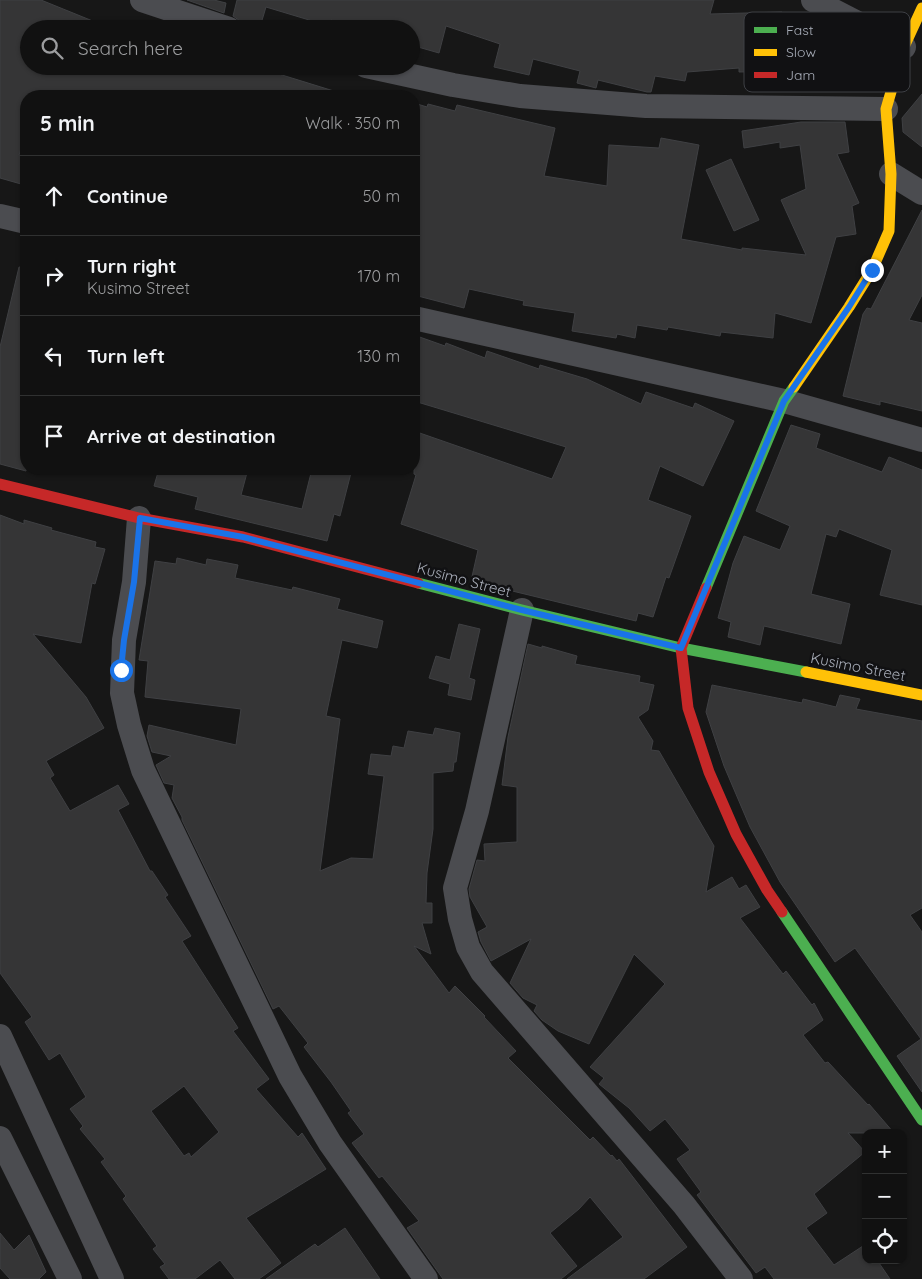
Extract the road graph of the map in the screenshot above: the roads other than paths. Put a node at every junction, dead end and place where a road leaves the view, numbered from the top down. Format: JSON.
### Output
{"nodes":[{"id":1,"x":142,"y":0,"type":"edge"},
{"id":2,"x":813,"y":0,"type":"edge"},
{"id":3,"x":922,"y":8,"type":"edge"},
{"id":4,"x":836,"y":12,"type":"edge"},
{"id":5,"x":202,"y":20,"type":"edge"},
{"id":6,"x":910,"y":34,"type":"edge"},
{"id":7,"x":407,"y":75,"type":"edge"},
{"id":8,"x":891,"y":92,"type":"edge"},
{"id":9,"x":886,"y":109,"type":"junction"},
{"id":10,"x":891,"y":174,"type":"junction"},
{"id":11,"x":922,"y":193,"type":"edge"},
{"id":12,"x":0,"y":216,"type":"edge"},
{"id":13,"x":20,"y":221,"type":"edge"},
{"id":14,"x":420,"y":319,"type":"edge"},
{"id":15,"x":784,"y":401,"type":"junction"},
{"id":16,"x":922,"y":440,"type":"edge"},
{"id":17,"x":0,"y":484,"type":"edge"},
{"id":18,"x":140,"y":518,"type":"junction"},
{"id":19,"x":522,"y":610,"type":"junction"},
{"id":20,"x":681,"y":648,"type":"junction"},
{"id":21,"x":922,"y":695,"type":"edge"},
{"id":22,"x":0,"y":1036,"type":"edge"},
{"id":23,"x":922,"y":1120,"type":"edge"},
{"id":24,"x":0,"y":1138,"type":"edge"},
{"id":25,"x":70,"y":1279,"type":"edge"},
{"id":26,"x":112,"y":1279,"type":"edge"},
{"id":27,"x":426,"y":1279,"type":"edge"},
{"id":28,"x":741,"y":1279,"type":"edge"}],
"edges":[{"from":1,"to":5,"type":"street"},
{"from":2,"to":4,"type":"street"},
{"from":3,"to":6,"type":"street"},
{"from":7,"to":9,"type":"street"},
{"from":8,"to":9,"type":"street"},
{"from":9,"to":10,"type":"street"},
{"from":10,"to":11,"type":"street"},
{"from":10,"to":15,"type":"street"},
{"from":12,"to":13,"type":"street"},
{"from":14,"to":15,"type":"street"},
{"from":15,"to":16,"type":"street"},
{"from":15,"to":20,"type":"street"},
{"from":17,"to":18,"type":"street","name":"Kusimo Street"},
{"from":18,"to":19,"type":"street","name":"Kusimo Street"},
{"from":18,"to":27,"type":"street"},
{"from":19,"to":20,"type":"street","name":"Kusimo Street"},
{"from":19,"to":28,"type":"street"},
{"from":20,"to":21,"type":"street","name":"Kusimo Street"},
{"from":20,"to":23,"type":"street"},
{"from":22,"to":26,"type":"street"},
{"from":24,"to":25,"type":"street"}]}
